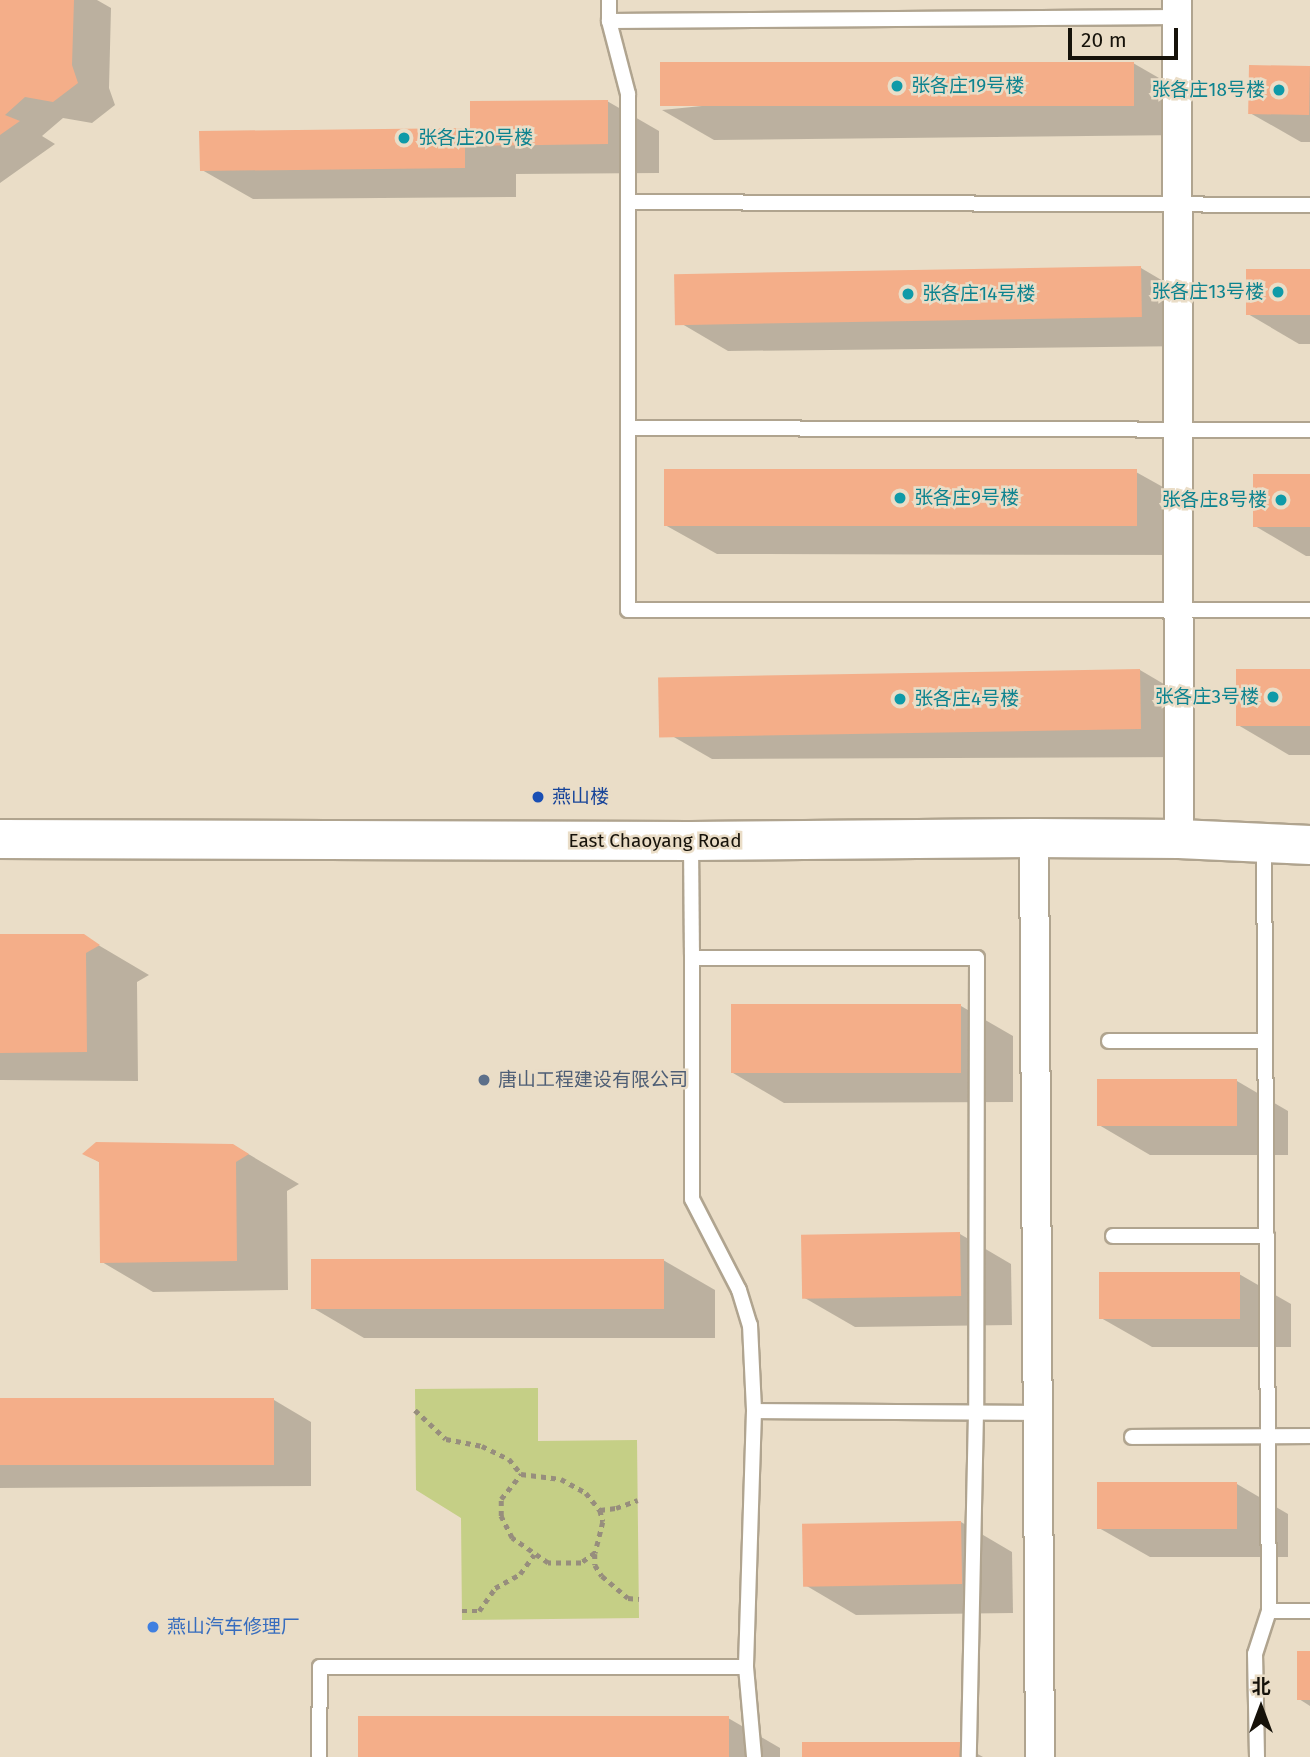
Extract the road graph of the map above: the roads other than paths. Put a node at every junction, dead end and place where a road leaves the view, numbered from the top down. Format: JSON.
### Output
{"nodes":[{"id":1,"x":609,"y":0,"type":"edge"},
{"id":2,"x":1177,"y":8,"type":"edge"},
{"id":3,"x":609,"y":21,"type":"junction"},
{"id":4,"x":628,"y":202,"type":"junction"},
{"id":5,"x":1177,"y":204,"type":"junction"},
{"id":6,"x":1310,"y":205,"type":"edge"},
{"id":7,"x":628,"y":428,"type":"junction"},
{"id":8,"x":1177,"y":429,"type":"junction"},
{"id":9,"x":1310,"y":430,"type":"edge"},
{"id":10,"x":1177,"y":610,"type":"junction"},
{"id":11,"x":1310,"y":610,"type":"edge"},
{"id":12,"x":1034,"y":838,"type":"junction"},
{"id":13,"x":0,"y":839,"type":"edge"},
{"id":14,"x":1179,"y":839,"type":"junction"},
{"id":15,"x":691,"y":841,"type":"junction"},
{"id":16,"x":1264,"y":845,"type":"junction"},
{"id":17,"x":1310,"y":845,"type":"edge"},
{"id":18,"x":692,"y":958,"type":"junction"},
{"id":19,"x":1109,"y":1041,"type":"dead end"},
{"id":20,"x":1265,"y":1041,"type":"junction"},
{"id":21,"x":1113,"y":1236,"type":"dead end"},
{"id":22,"x":1267,"y":1236,"type":"junction"},
{"id":23,"x":754,"y":1411,"type":"junction"},
{"id":24,"x":976,"y":1412,"type":"junction"},
{"id":25,"x":1038,"y":1413,"type":"junction"},
{"id":26,"x":1268,"y":1436,"type":"junction"},
{"id":27,"x":1310,"y":1436,"type":"edge"},
{"id":28,"x":1132,"y":1437,"type":"dead end"},
{"id":29,"x":1269,"y":1611,"type":"junction"},
{"id":30,"x":1310,"y":1611,"type":"edge"},
{"id":31,"x":746,"y":1667,"type":"junction"},
{"id":32,"x":319,"y":1757,"type":"edge"},
{"id":33,"x":754,"y":1757,"type":"edge"},
{"id":34,"x":969,"y":1757,"type":"edge"},
{"id":35,"x":1040,"y":1757,"type":"edge"},
{"id":36,"x":1257,"y":1757,"type":"edge"}],
"edges":[{"from":1,"to":3,"type":"lane"},
{"from":2,"to":3,"type":"lane"},
{"from":2,"to":5,"type":"street"},
{"from":3,"to":4,"type":"lane"},
{"from":4,"to":5,"type":"lane"},
{"from":4,"to":7,"type":"lane"},
{"from":5,"to":6,"type":"lane"},
{"from":5,"to":8,"type":"street"},
{"from":7,"to":8,"type":"lane"},
{"from":7,"to":10,"type":"lane"},
{"from":8,"to":9,"type":"lane"},
{"from":8,"to":10,"type":"street"},
{"from":10,"to":11,"type":"lane"},
{"from":10,"to":14,"type":"street"},
{"from":12,"to":14,"type":"main road","name":"East Chaoyang Road"},
{"from":12,"to":15,"type":"main road","name":"East Chaoyang Road"},
{"from":12,"to":25,"type":"street"},
{"from":13,"to":15,"type":"main road","name":"East Chaoyang Road"},
{"from":14,"to":16,"type":"main road","name":"East Chaoyang Road"},
{"from":15,"to":18,"type":"lane"},
{"from":16,"to":17,"type":"main road","name":"East Chaoyang Road"},
{"from":16,"to":20,"type":"lane"},
{"from":18,"to":23,"type":"lane"},
{"from":18,"to":24,"type":"lane"},
{"from":19,"to":20,"type":"lane"},
{"from":20,"to":22,"type":"lane"},
{"from":21,"to":22,"type":"lane"},
{"from":22,"to":26,"type":"lane"},
{"from":23,"to":24,"type":"lane"},
{"from":23,"to":31,"type":"lane"},
{"from":24,"to":25,"type":"lane"},
{"from":24,"to":34,"type":"lane"},
{"from":25,"to":35,"type":"street"},
{"from":26,"to":27,"type":"lane"},
{"from":26,"to":28,"type":"lane"},
{"from":26,"to":29,"type":"lane"},
{"from":29,"to":30,"type":"lane"},
{"from":29,"to":36,"type":"lane"},
{"from":31,"to":32,"type":"lane"},
{"from":31,"to":33,"type":"lane"}]}
